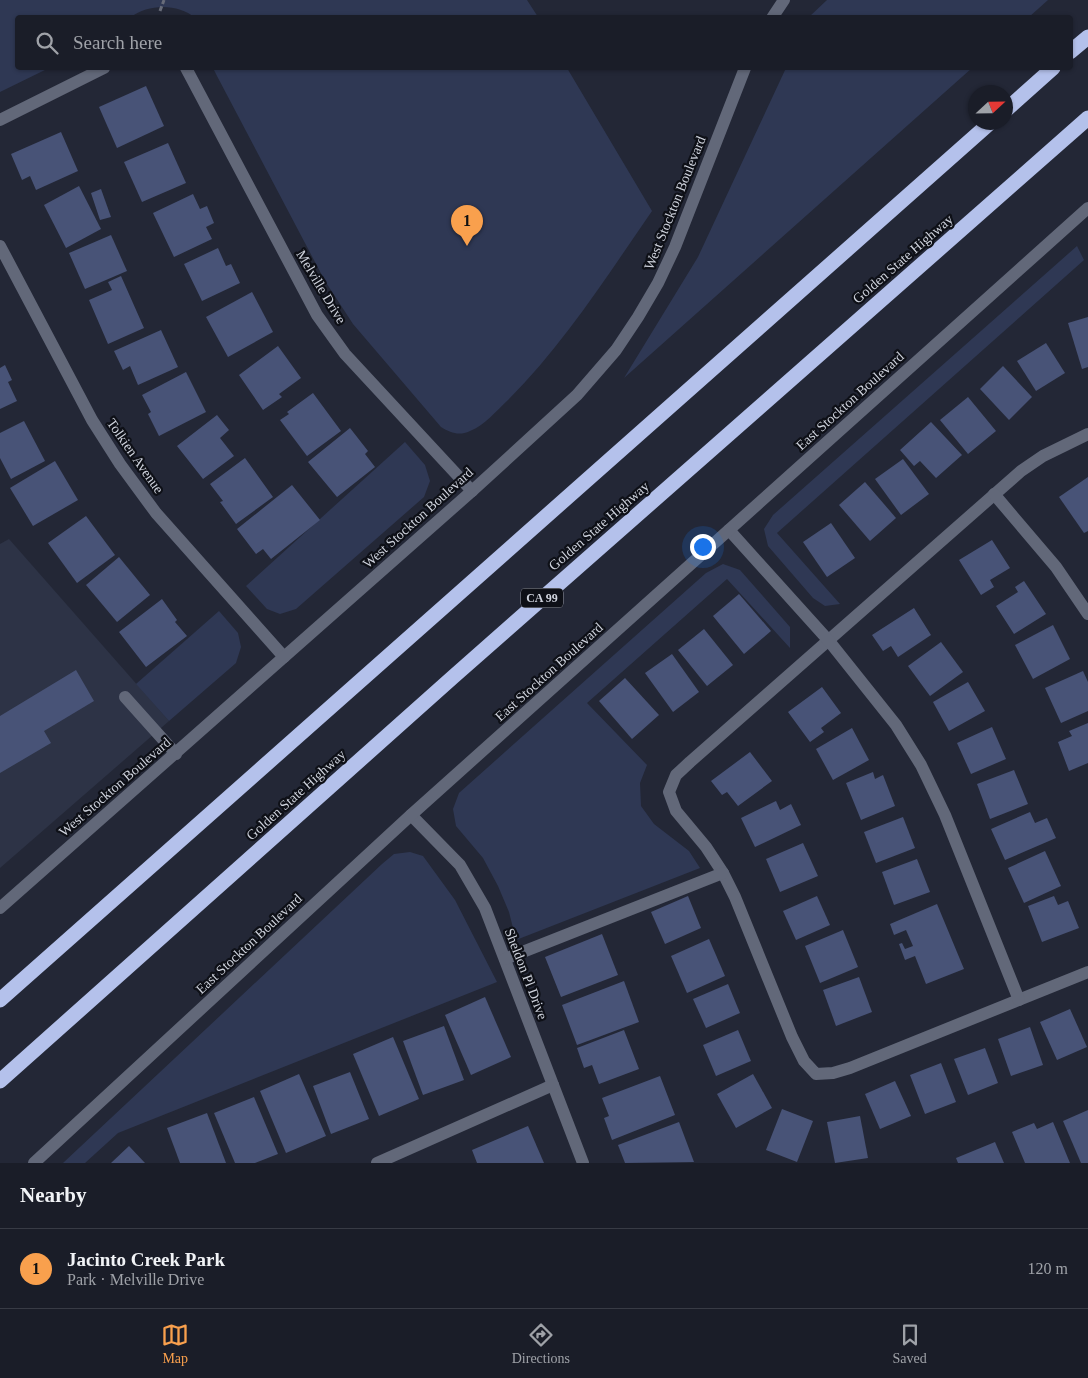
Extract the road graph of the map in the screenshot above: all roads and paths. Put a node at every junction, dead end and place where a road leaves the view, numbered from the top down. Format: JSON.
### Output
{"nodes":[{"id":1,"x":164,"y":0,"type":"edge"},
{"id":2,"x":784,"y":0,"type":"edge"},
{"id":3,"x":160,"y":11,"type":"dead end"},
{"id":4,"x":774,"y":15,"type":"edge"},
{"id":5,"x":1088,"y":36,"type":"edge"},
{"id":6,"x":1073,"y":49,"type":"edge"},
{"id":7,"x":100,"y":70,"type":"edge"},
{"id":8,"x":187,"y":70,"type":"edge"},
{"id":9,"x":744,"y":70,"type":"edge"},
{"id":10,"x":1051,"y":70,"type":"edge"},
{"id":11,"x":1013,"y":104,"type":"edge"},
{"id":12,"x":1088,"y":118,"type":"edge"},
{"id":13,"x":0,"y":120,"type":"edge"},
{"id":14,"x":982,"y":130,"type":"edge"},
{"id":15,"x":1088,"y":208,"type":"edge"},
{"id":16,"x":0,"y":246,"type":"edge"},
{"id":17,"x":1088,"y":434,"type":"edge"},
{"id":18,"x":472,"y":492,"type":"junction"},
{"id":19,"x":994,"y":494,"type":"junction"},
{"id":20,"x":729,"y":530,"type":"junction"},
{"id":21,"x":1088,"y":614,"type":"edge"},
{"id":22,"x":829,"y":641,"type":"junction"},
{"id":23,"x":284,"y":657,"type":"junction"},
{"id":24,"x":125,"y":696,"type":"dead end"},
{"id":25,"x":176,"y":754,"type":"junction"},
{"id":26,"x":411,"y":815,"type":"junction"},
{"id":27,"x":723,"y":873,"type":"junction"},
{"id":28,"x":0,"y":908,"type":"edge"},
{"id":29,"x":505,"y":959,"type":"junction"},
{"id":30,"x":1088,"y":972,"type":"edge"},
{"id":31,"x":0,"y":1000,"type":"edge"},
{"id":32,"x":1019,"y":1000,"type":"junction"},
{"id":33,"x":0,"y":1081,"type":"edge"},
{"id":34,"x":553,"y":1085,"type":"junction"},
{"id":35,"x":34,"y":1163,"type":"edge"},
{"id":36,"x":377,"y":1163,"type":"edge"},
{"id":37,"x":583,"y":1163,"type":"edge"}],
"edges":[{"from":1,"to":3,"type":"path"},
{"from":2,"to":4,"type":"street"},
{"from":5,"to":6,"type":"highway"},
{"from":7,"to":13,"type":"street"},
{"from":8,"to":18,"type":"street","name":"Melville Drive"},
{"from":9,"to":18,"type":"street","name":"West Stockton Boulevard"},
{"from":10,"to":11,"type":"highway"},
{"from":12,"to":33,"type":"highway","name":"Golden State Highway","number":"CA 99"},
{"from":14,"to":31,"type":"highway"},
{"from":15,"to":20,"type":"street","name":"East Stockton Boulevard"},
{"from":16,"to":23,"type":"street","name":"Tolkien Avenue"},
{"from":17,"to":19,"type":"street"},
{"from":18,"to":23,"type":"street","name":"West Stockton Boulevard"},
{"from":19,"to":21,"type":"street"},
{"from":19,"to":22,"type":"street"},
{"from":20,"to":22,"type":"street"},
{"from":20,"to":26,"type":"street","name":"East Stockton Boulevard"},
{"from":22,"to":27,"type":"street"},
{"from":22,"to":32,"type":"street"},
{"from":23,"to":25,"type":"street","name":"West Stockton Boulevard"},
{"from":24,"to":25,"type":"street"},
{"from":25,"to":28,"type":"street","name":"West Stockton Boulevard"},
{"from":26,"to":29,"type":"street","name":"Sheldon Pl Drive"},
{"from":26,"to":35,"type":"street","name":"East Stockton Boulevard"},
{"from":27,"to":29,"type":"street"},
{"from":27,"to":32,"type":"street"},
{"from":29,"to":34,"type":"street","name":"Sheldon Pl Drive"},
{"from":30,"to":32,"type":"street"},
{"from":34,"to":36,"type":"street"},
{"from":34,"to":37,"type":"street","name":"Sheldon Pl Drive"}]}
